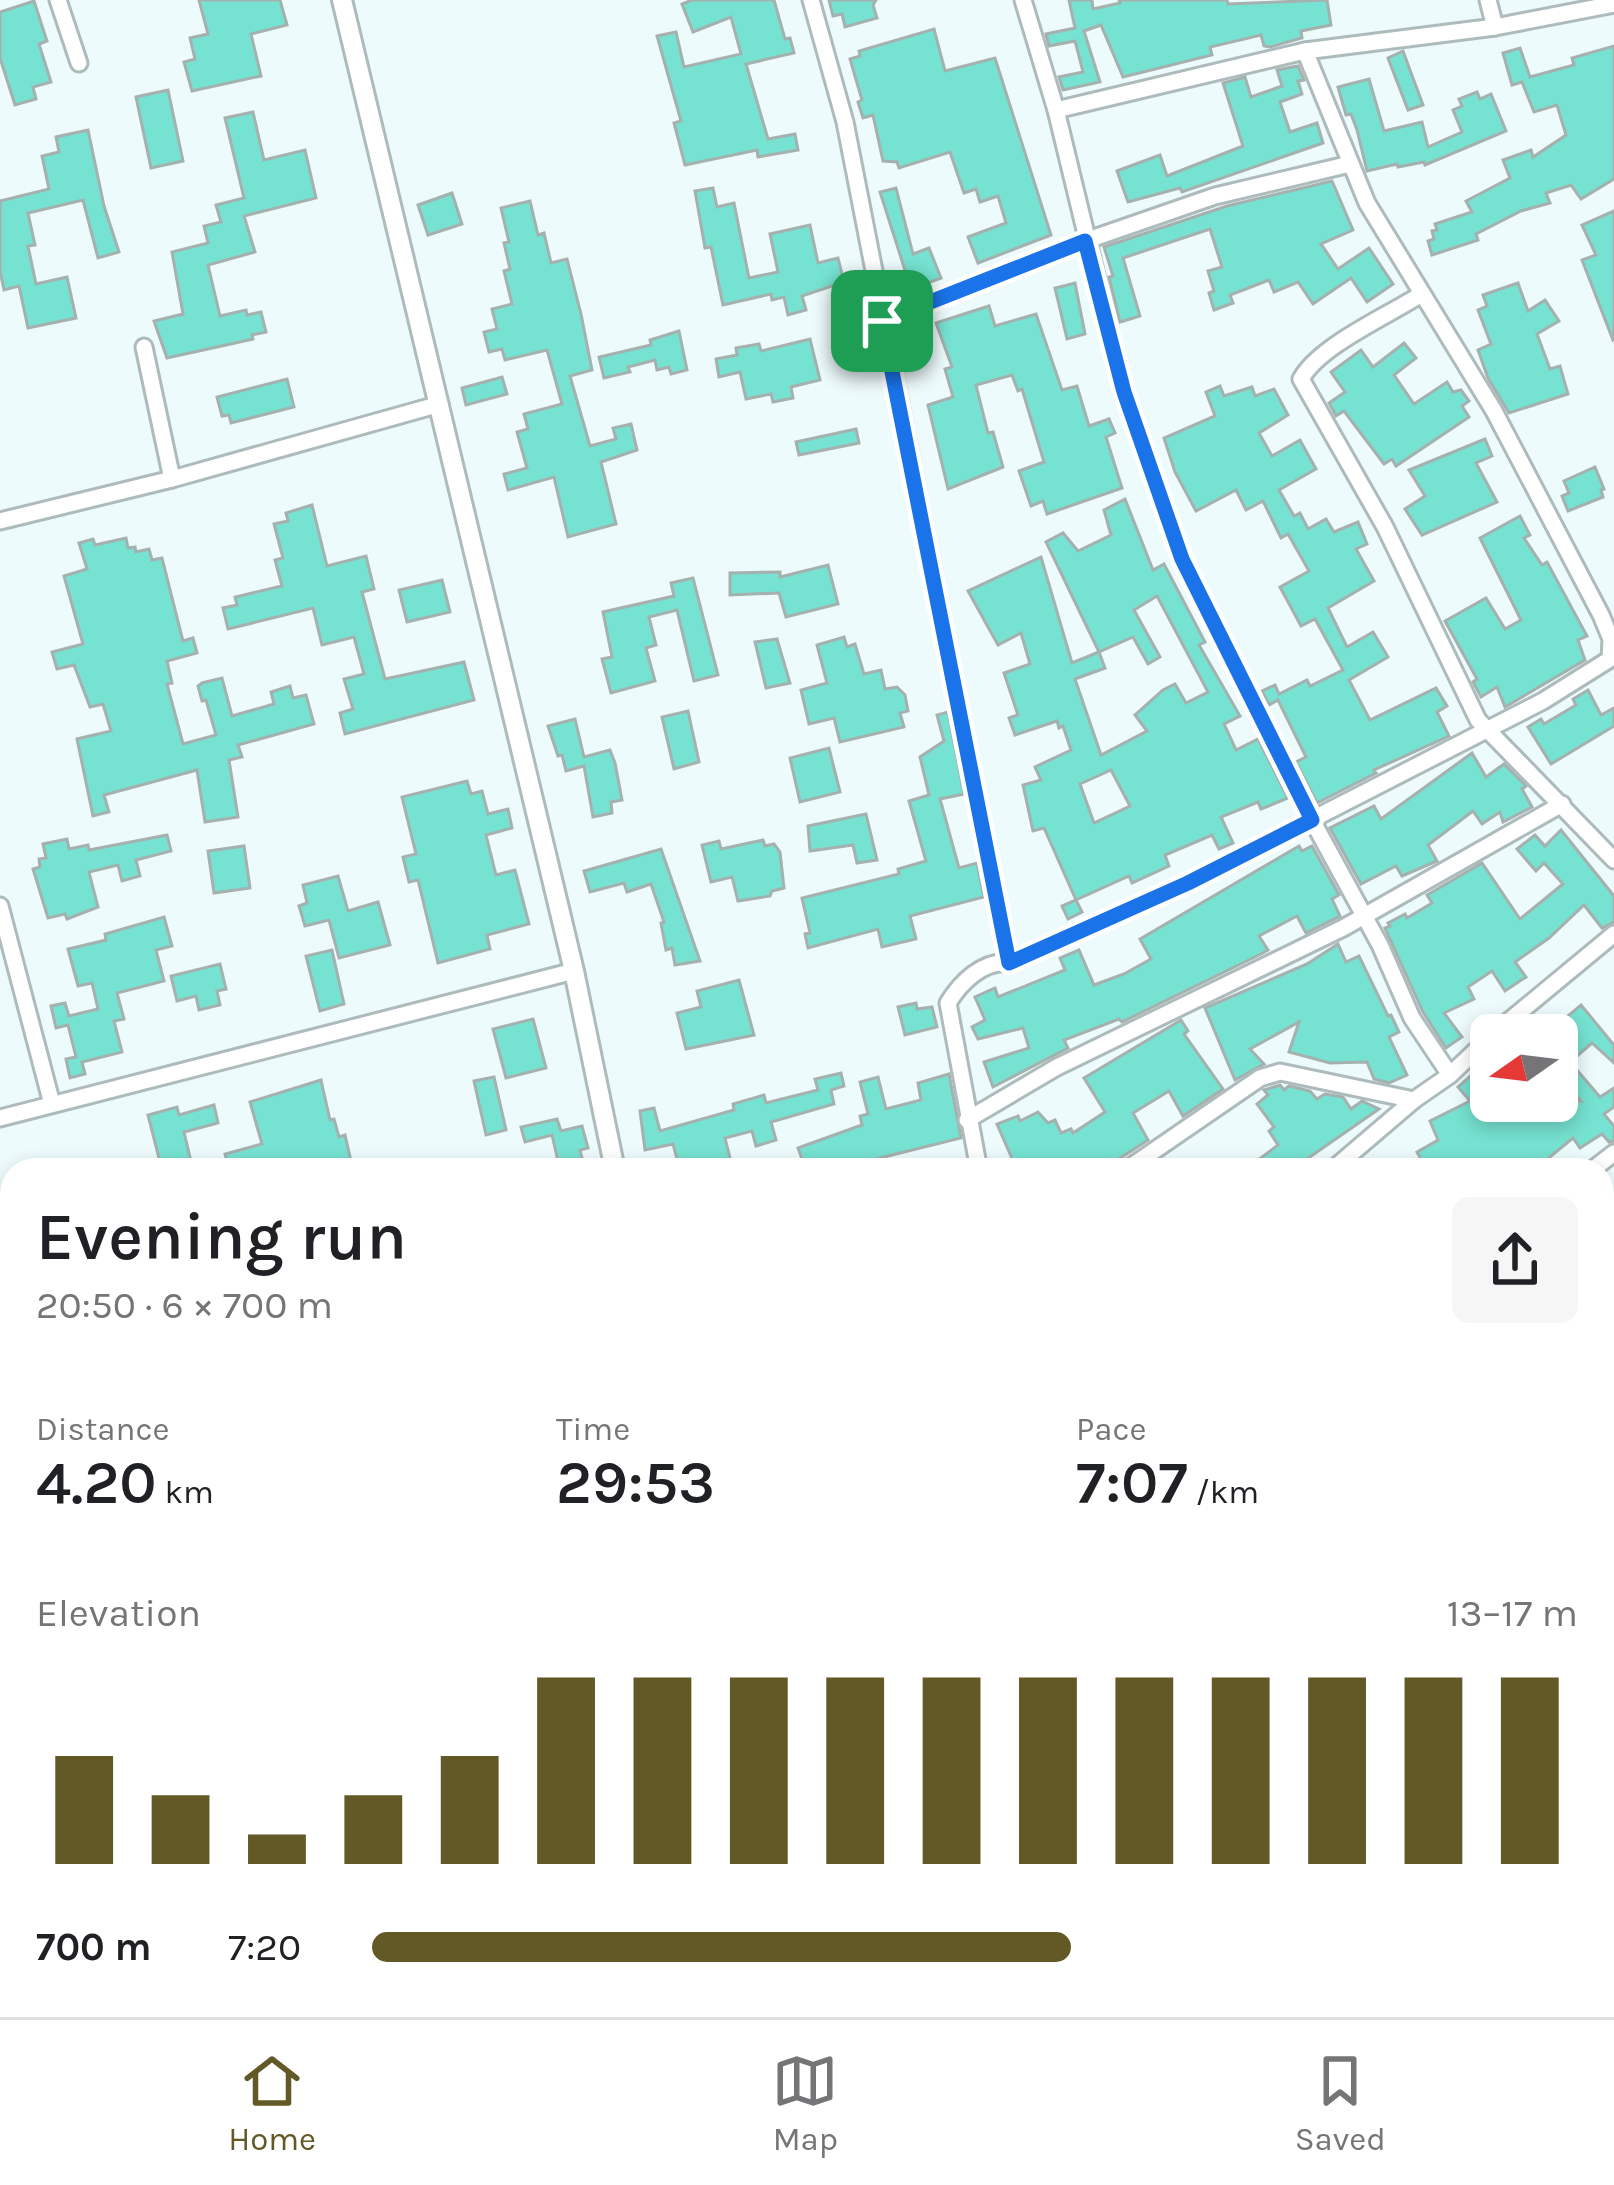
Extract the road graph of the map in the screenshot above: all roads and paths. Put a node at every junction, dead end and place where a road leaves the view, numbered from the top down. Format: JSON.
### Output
{"nodes":[{"id":1,"x":58,"y":0,"type":"edge"},
{"id":2,"x":329,"y":0,"type":"edge"},
{"id":3,"x":342,"y":0,"type":"edge"},
{"id":4,"x":811,"y":0,"type":"edge"},
{"id":5,"x":1023,"y":0,"type":"edge"},
{"id":6,"x":1488,"y":0,"type":"edge"},
{"id":7,"x":1614,"y":4,"type":"edge"},
{"id":8,"x":345,"y":25,"type":"junction"},
{"id":9,"x":1495,"y":27,"type":"junction"},
{"id":10,"x":1305,"y":51,"type":"junction"},
{"id":11,"x":79,"y":63,"type":"dead end"},
{"id":12,"x":1056,"y":110,"type":"junction"},
{"id":13,"x":1350,"y":164,"type":"junction"},
{"id":14,"x":1085,"y":241,"type":"junction"},
{"id":15,"x":1420,"y":296,"type":"junction"},
{"id":16,"x":882,"y":321,"type":"junction"},
{"id":17,"x":144,"y":347,"type":"dead end"},
{"id":18,"x":440,"y":404,"type":"junction"},
{"id":19,"x":172,"y":479,"type":"junction"},
{"id":20,"x":0,"y":521,"type":"edge"},
{"id":21,"x":1486,"y":730,"type":"junction"},
{"id":22,"x":1562,"y":804,"type":"junction"},
{"id":23,"x":1312,"y":820,"type":"junction"},
{"id":24,"x":1614,"y":860,"type":"edge"},
{"id":25,"x":0,"y":906,"type":"edge"},
{"id":26,"x":1362,"y":916,"type":"junction"},
{"id":27,"x":1614,"y":934,"type":"edge"},
{"id":28,"x":1009,"y":963,"type":"junction"},
{"id":29,"x":574,"y":970,"type":"junction"},
{"id":30,"x":1517,"y":1014,"type":"edge"},
{"id":31,"x":1470,"y":1055,"type":"edge"},
{"id":32,"x":1450,"y":1075,"type":"junction"},
{"id":33,"x":1414,"y":1100,"type":"junction"},
{"id":34,"x":52,"y":1104,"type":"junction"},
{"id":35,"x":0,"y":1118,"type":"edge"},
{"id":36,"x":967,"y":1120,"type":"junction"},
{"id":37,"x":613,"y":1158,"type":"edge"},
{"id":38,"x":976,"y":1158,"type":"edge"},
{"id":39,"x":1144,"y":1158,"type":"edge"},
{"id":40,"x":1346,"y":1158,"type":"edge"}],
"edges":[{"from":1,"to":11,"type":"street"},
{"from":2,"to":8,"type":"street"},
{"from":3,"to":8,"type":"street"},
{"from":4,"to":16,"type":"street"},
{"from":5,"to":12,"type":"street"},
{"from":6,"to":9,"type":"street"},
{"from":7,"to":9,"type":"street"},
{"from":8,"to":18,"type":"street"},
{"from":9,"to":10,"type":"street"},
{"from":10,"to":12,"type":"street"},
{"from":10,"to":13,"type":"street"},
{"from":12,"to":14,"type":"street"},
{"from":13,"to":14,"type":"street"},
{"from":13,"to":15,"type":"street"},
{"from":14,"to":16,"type":"street"},
{"from":14,"to":23,"type":"street"},
{"from":15,"to":21,"type":"street"},
{"from":15,"to":21,"type":"street"},
{"from":16,"to":28,"type":"street"},
{"from":17,"to":19,"type":"street"},
{"from":18,"to":19,"type":"street"},
{"from":18,"to":29,"type":"street"},
{"from":19,"to":20,"type":"street"},
{"from":21,"to":22,"type":"street"},
{"from":21,"to":23,"type":"street"},
{"from":22,"to":24,"type":"street"},
{"from":22,"to":26,"type":"street"},
{"from":23,"to":26,"type":"street"},
{"from":23,"to":28,"type":"street"},
{"from":25,"to":34,"type":"street"},
{"from":26,"to":32,"type":"street"},
{"from":26,"to":36,"type":"street"},
{"from":27,"to":30,"type":"street"},
{"from":28,"to":36,"type":"street"},
{"from":29,"to":34,"type":"street"},
{"from":29,"to":37,"type":"street"},
{"from":31,"to":32,"type":"street"},
{"from":32,"to":33,"type":"street"},
{"from":33,"to":39,"type":"street"},
{"from":33,"to":40,"type":"street"},
{"from":34,"to":35,"type":"street"},
{"from":36,"to":38,"type":"street"}]}
